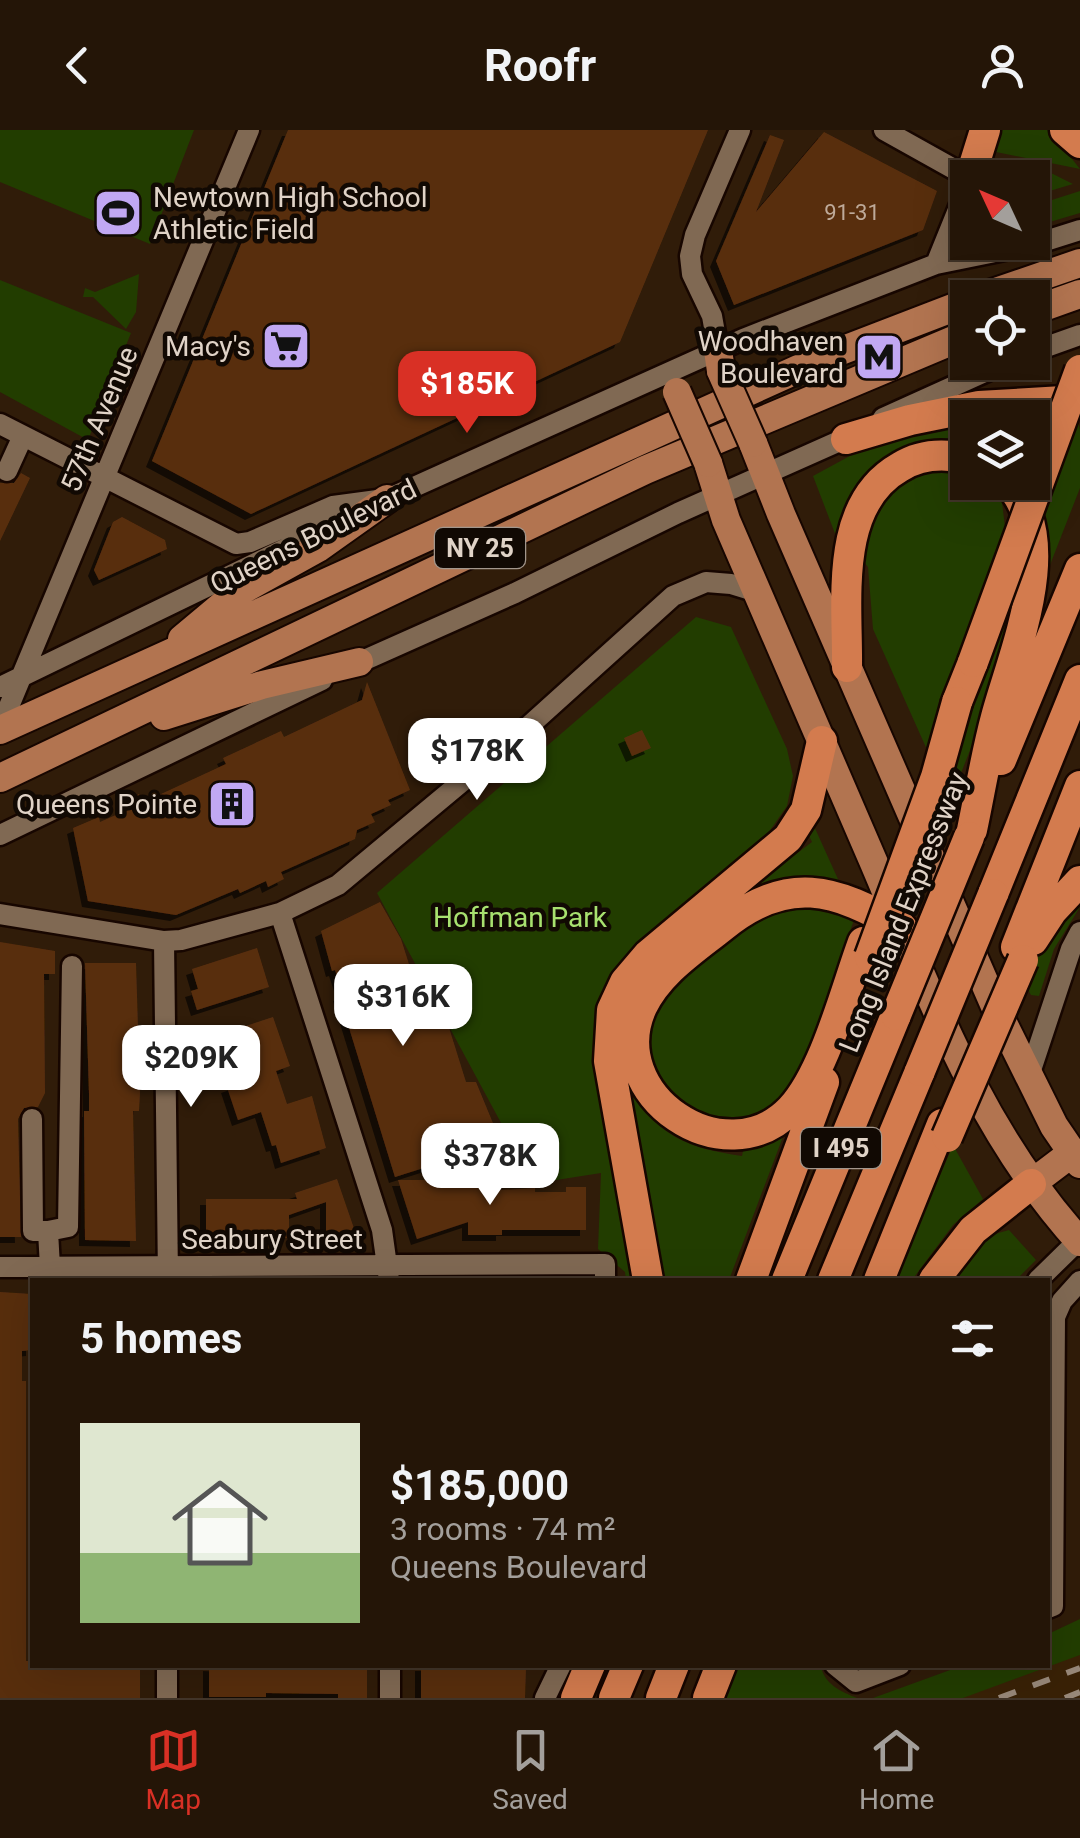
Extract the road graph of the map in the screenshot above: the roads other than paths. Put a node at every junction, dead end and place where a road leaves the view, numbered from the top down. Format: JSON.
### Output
{"nodes":[{"id":1,"x":249,"y":130,"type":"edge"},
{"id":2,"x":740,"y":130,"type":"edge"},
{"id":3,"x":884,"y":130,"type":"edge"},
{"id":4,"x":985,"y":130,"type":"edge"},
{"id":5,"x":1065,"y":130,"type":"edge"},
{"id":6,"x":1080,"y":144,"type":"edge"},
{"id":7,"x":976,"y":160,"type":"edge"},
{"id":8,"x":950,"y":168,"type":"edge"},
{"id":9,"x":950,"y":229,"type":"edge"},
{"id":10,"x":1080,"y":230,"type":"edge"},
{"id":11,"x":1080,"y":263,"type":"edge"},
{"id":12,"x":936,"y":264,"type":"junction"},
{"id":13,"x":1030,"y":280,"type":"edge"},
{"id":14,"x":1080,"y":294,"type":"edge"},
{"id":15,"x":1050,"y":305,"type":"edge"},
{"id":16,"x":950,"y":309,"type":"edge"},
{"id":17,"x":1080,"y":336,"type":"edge"},
{"id":18,"x":950,"y":342,"type":"edge"},
{"id":19,"x":1050,"y":346,"type":"edge"},
{"id":20,"x":720,"y":361,"type":"junction"},
{"id":21,"x":1080,"y":370,"type":"edge"},
{"id":22,"x":966,"y":380,"type":"edge"},
{"id":23,"x":671,"y":384,"type":"junction"},
{"id":24,"x":1080,"y":400,"type":"edge"},
{"id":25,"x":0,"y":424,"type":"edge"},
{"id":26,"x":23,"y":436,"type":"junction"},
{"id":27,"x":846,"y":439,"type":"junction"},
{"id":28,"x":950,"y":457,"type":"edge"},
{"id":29,"x":7,"y":471,"type":"dead end"},
{"id":30,"x":766,"y":476,"type":"junction"},
{"id":31,"x":105,"y":477,"type":"junction"},
{"id":32,"x":718,"y":496,"type":"junction"},
{"id":33,"x":386,"y":499,"type":"junction"},
{"id":34,"x":1021,"y":500,"type":"edge"},
{"id":35,"x":1080,"y":569,"type":"edge"},
{"id":36,"x":757,"y":592,"type":"junction"},
{"id":37,"x":161,"y":657,"type":"junction"},
{"id":38,"x":358,"y":662,"type":"junction"},
{"id":39,"x":848,"y":667,"type":"junction"},
{"id":40,"x":1080,"y":680,"type":"edge"},
{"id":41,"x":10,"y":683,"type":"edge"},
{"id":42,"x":0,"y":729,"type":"edge"},
{"id":43,"x":822,"y":741,"type":"junction"},
{"id":44,"x":77,"y":743,"type":"junction"},
{"id":45,"x":0,"y":778,"type":"edge"},
{"id":46,"x":1080,"y":786,"type":"edge"},
{"id":47,"x":971,"y":834,"type":"junction"},
{"id":48,"x":0,"y":835,"type":"edge"},
{"id":49,"x":1080,"y":881,"type":"edge"},
{"id":50,"x":280,"y":913,"type":"junction"},
{"id":51,"x":0,"y":914,"type":"edge"},
{"id":52,"x":902,"y":928,"type":"junction"},
{"id":53,"x":1080,"y":932,"type":"edge"},
{"id":54,"x":164,"y":941,"type":"junction"},
{"id":55,"x":867,"y":950,"type":"junction"},
{"id":56,"x":1020,"y":954,"type":"junction"},
{"id":57,"x":72,"y":966,"type":"dead end"},
{"id":58,"x":1028,"y":1076,"type":"junction"},
{"id":59,"x":32,"y":1118,"type":"dead end"},
{"id":60,"x":1077,"y":1155,"type":"edge"},
{"id":61,"x":1031,"y":1184,"type":"junction"},
{"id":62,"x":48,"y":1231,"type":"junction"},
{"id":63,"x":1080,"y":1241,"type":"edge"},
{"id":64,"x":0,"y":1267,"type":"edge"},
{"id":65,"x":50,"y":1267,"type":"junction"},
{"id":66,"x":605,"y":1272,"type":"edge"},
{"id":67,"x":389,"y":1273,"type":"edge"},
{"id":68,"x":168,"y":1274,"type":"edge"},
{"id":69,"x":648,"y":1278,"type":"edge"},
{"id":70,"x":752,"y":1278,"type":"edge"},
{"id":71,"x":788,"y":1278,"type":"edge"},
{"id":72,"x":834,"y":1278,"type":"edge"},
{"id":73,"x":880,"y":1278,"type":"edge"},
{"id":74,"x":936,"y":1278,"type":"edge"},
{"id":75,"x":1040,"y":1278,"type":"edge"},
{"id":76,"x":1080,"y":1281,"type":"edge"},
{"id":77,"x":1051,"y":1317,"type":"edge"},
{"id":78,"x":1051,"y":1433,"type":"edge"},
{"id":79,"x":1051,"y":1459,"type":"edge"},
{"id":80,"x":1050,"y":1607,"type":"edge"},
{"id":81,"x":167,"y":1668,"type":"edge"},
{"id":82,"x":390,"y":1668,"type":"edge"},
{"id":83,"x":560,"y":1668,"type":"edge"},
{"id":84,"x":589,"y":1668,"type":"edge"},
{"id":85,"x":627,"y":1668,"type":"edge"},
{"id":86,"x":673,"y":1668,"type":"edge"},
{"id":87,"x":720,"y":1668,"type":"edge"},
{"id":88,"x":839,"y":1668,"type":"edge"},
{"id":89,"x":892,"y":1668,"type":"edge"},
{"id":90,"x":167,"y":1698,"type":"edge"},
{"id":91,"x":390,"y":1698,"type":"edge"},
{"id":92,"x":546,"y":1698,"type":"edge"},
{"id":93,"x":576,"y":1698,"type":"edge"},
{"id":94,"x":614,"y":1698,"type":"edge"},
{"id":95,"x":661,"y":1698,"type":"edge"},
{"id":96,"x":708,"y":1698,"type":"edge"}],
"edges":[{"from":1,"to":31,"type":"street","name":"57th Avenue"},
{"from":2,"to":20,"type":"street"},
{"from":3,"to":8,"type":"street"},
{"from":4,"to":7,"type":"highway"},
{"from":5,"to":6,"type":"highway"},
{"from":9,"to":12,"type":"street"},
{"from":10,"to":12,"type":"street","name":"Queens Boulevard"},
{"from":11,"to":13,"type":"main road"},
{"from":12,"to":20,"type":"street","name":"Queens Boulevard"},
{"from":14,"to":15,"type":"main road"},
{"from":16,"to":37,"type":"main road","name":"Queens Boulevard","number":"NY 25"},
{"from":17,"to":19,"type":"street"},
{"from":18,"to":44,"type":"main road","number":"NY 25"},
{"from":20,"to":23,"type":"street","name":"Queens Boulevard"},
{"from":20,"to":30,"type":"main road","bridge":true},
{"from":21,"to":55,"type":"highway","bridge":true},
{"from":22,"to":27,"type":"street"},
{"from":23,"to":32,"type":"main road","bridge":true},
{"from":23,"to":33,"type":"street","name":"Queens Boulevard"},
{"from":24,"to":27,"type":"highway"},
{"from":25,"to":26,"type":"street"},
{"from":26,"to":29,"type":"street"},
{"from":26,"to":31,"type":"street"},
{"from":27,"to":30,"type":"street"},
{"from":28,"to":39,"type":"highway"},
{"from":30,"to":32,"type":"street"},
{"from":30,"to":39,"type":"main road"},
{"from":31,"to":33,"type":"street"},
{"from":31,"to":41,"type":"street","name":"57th Avenue"},
{"from":32,"to":36,"type":"main road"},
{"from":32,"to":38,"type":"street"},
{"from":33,"to":37,"type":"main road"},
{"from":33,"to":41,"type":"street","name":"Queens Boulevard"},
{"from":34,"to":47,"type":"highway"},
{"from":35,"to":47,"type":"highway","name":"Long Island Expressway","number":"I 495"},
{"from":36,"to":43,"type":"main road"},
{"from":36,"to":50,"type":"street"},
{"from":37,"to":42,"type":"main road","name":"Queens Boulevard","number":"NY 25"},
{"from":38,"to":44,"type":"main road"},
{"from":38,"to":48,"type":"street"},
{"from":39,"to":58,"type":"main road"},
{"from":40,"to":72,"type":"highway","number":"I 495","bridge":true},
{"from":41,"to":42,"type":"street","name":"57th Avenue"},
{"from":43,"to":52,"type":"main road"},
{"from":43,"to":69,"type":"highway"},
{"from":44,"to":45,"type":"main road","number":"NY 25"},
{"from":46,"to":56,"type":"highway"},
{"from":47,"to":71,"type":"highway","name":"Long Island Expressway","number":"I 495","bridge":true},
{"from":49,"to":56,"type":"highway"},
{"from":50,"to":54,"type":"street"},
{"from":50,"to":67,"type":"street"},
{"from":51,"to":54,"type":"street"},
{"from":52,"to":55,"type":"highway"},
{"from":52,"to":61,"type":"main road"},
{"from":53,"to":58,"type":"street"},
{"from":54,"to":68,"type":"street"},
{"from":55,"to":70,"type":"highway"},
{"from":56,"to":73,"type":"highway","bridge":true},
{"from":57,"to":62,"type":"street"},
{"from":58,"to":60,"type":"main road"},
{"from":59,"to":62,"type":"street"},
{"from":60,"to":61,"type":"main road"},
{"from":61,"to":63,"type":"main road"},
{"from":61,"to":74,"type":"highway"},
{"from":62,"to":65,"type":"street"},
{"from":63,"to":75,"type":"street"},
{"from":64,"to":65,"type":"street","name":"Seabury Street"},
{"from":65,"to":68,"type":"street","name":"Seabury Street"},
{"from":66,"to":67,"type":"street","name":"Seabury Street"},
{"from":67,"to":68,"type":"street","name":"Seabury Street"},
{"from":76,"to":77,"type":"street"},
{"from":77,"to":78,"type":"street"},
{"from":78,"to":79,"type":"street"},
{"from":79,"to":80,"type":"street"},
{"from":81,"to":90,"type":"street"},
{"from":82,"to":91,"type":"street"},
{"from":83,"to":92,"type":"street"},
{"from":84,"to":93,"type":"highway"},
{"from":85,"to":94,"type":"highway"},
{"from":86,"to":95,"type":"highway"},
{"from":87,"to":96,"type":"highway"},
{"from":88,"to":89,"type":"street"}]}
